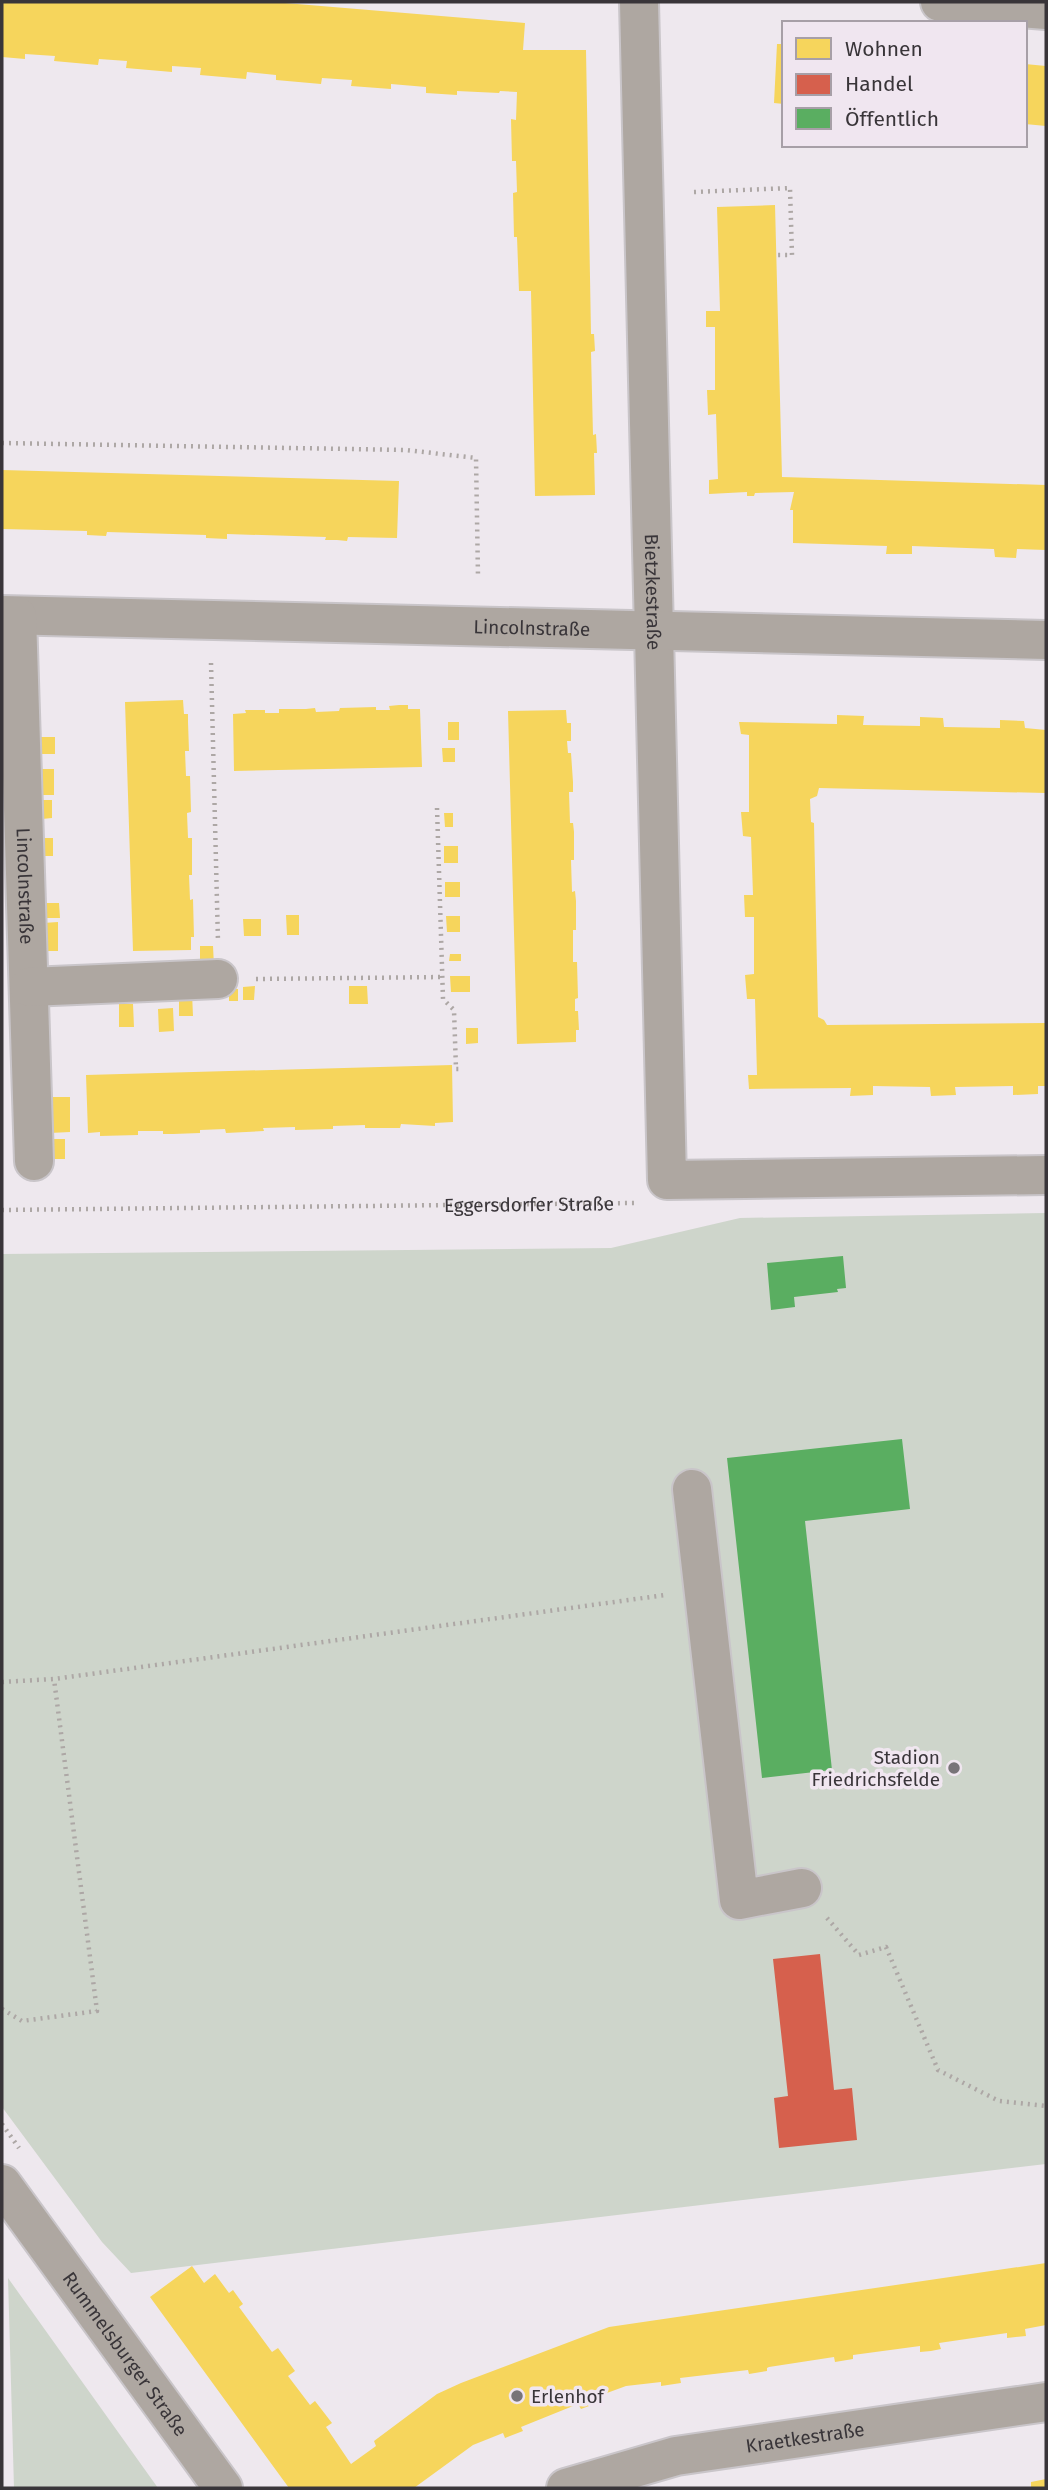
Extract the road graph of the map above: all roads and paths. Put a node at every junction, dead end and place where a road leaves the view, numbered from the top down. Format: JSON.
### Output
{"nodes":[{"id":1,"x":639,"y":2,"type":"edge"},
{"id":2,"x":940,"y":2,"type":"edge"},
{"id":3,"x":1046,"y":10,"type":"edge"},
{"id":4,"x":694,"y":192,"type":"dead end"},
{"id":5,"x":777,"y":255,"type":"dead end"},
{"id":6,"x":2,"y":443,"type":"edge"},
{"id":7,"x":478,"y":577,"type":"dead end"},
{"id":8,"x":10,"y":615,"type":"edge"},
{"id":9,"x":653,"y":630,"type":"junction"},
{"id":10,"x":1046,"y":640,"type":"edge"},
{"id":11,"x":211,"y":663,"type":"dead end"},
{"id":12,"x":438,"y":808,"type":"dead end"},
{"id":13,"x":443,"y":977,"type":"junction"},
{"id":14,"x":218,"y":979,"type":"junction"},
{"id":15,"x":29,"y":987,"type":"junction"},
{"id":16,"x":459,"y":1069,"type":"dead end"},
{"id":17,"x":34,"y":1161,"type":"dead end"},
{"id":18,"x":1046,"y":1175,"type":"edge"},
{"id":19,"x":667,"y":1180,"type":"junction"},
{"id":20,"x":2,"y":1210,"type":"edge"},
{"id":21,"x":692,"y":1489,"type":"dead end"},
{"id":22,"x":704,"y":1589,"type":"junction"},
{"id":23,"x":54,"y":1679,"type":"junction"},
{"id":24,"x":2,"y":1682,"type":"edge"},
{"id":25,"x":802,"y":1888,"type":"joint"},
{"id":26,"x":2,"y":2009,"type":"edge"},
{"id":27,"x":1046,"y":2106,"type":"edge"},
{"id":28,"x":2,"y":2184,"type":"edge"},
{"id":29,"x":15,"y":2224,"type":"edge"},
{"id":30,"x":1046,"y":2402,"type":"edge"},
{"id":31,"x":223,"y":2488,"type":"edge"},
{"id":32,"x":566,"y":2488,"type":"edge"}],
"edges":[{"from":1,"to":9,"type":"street","name":"Bietzkestraße"},
{"from":2,"to":3,"type":"street"},
{"from":4,"to":5,"type":"path"},
{"from":6,"to":7,"type":"path"},
{"from":8,"to":9,"type":"street","name":"Lincolnstraße"},
{"from":8,"to":15,"type":"street","name":"Lincolnstraße"},
{"from":9,"to":10,"type":"street","name":"Lincolnstraße"},
{"from":9,"to":19,"type":"street","name":"Bietzkestraße"},
{"from":11,"to":14,"type":"path"},
{"from":12,"to":13,"type":"path"},
{"from":13,"to":14,"type":"path"},
{"from":13,"to":16,"type":"path"},
{"from":14,"to":15,"type":"street"},
{"from":15,"to":17,"type":"street","name":"Lincolnstraße"},
{"from":18,"to":19,"type":"street"},
{"from":19,"to":20,"type":"path","name":"Eggersdorfer Straße"},
{"from":21,"to":22,"type":"street"},
{"from":22,"to":23,"type":"path"},
{"from":22,"to":25,"type":"street"},
{"from":23,"to":24,"type":"path"},
{"from":23,"to":26,"type":"path"},
{"from":25,"to":27,"type":"path"},
{"from":28,"to":29,"type":"street","name":"Rummelsburger Straße"},
{"from":29,"to":31,"type":"street","name":"Rummelsburger Straße"},
{"from":30,"to":32,"type":"street","name":"Kraetkestraße"}]}
